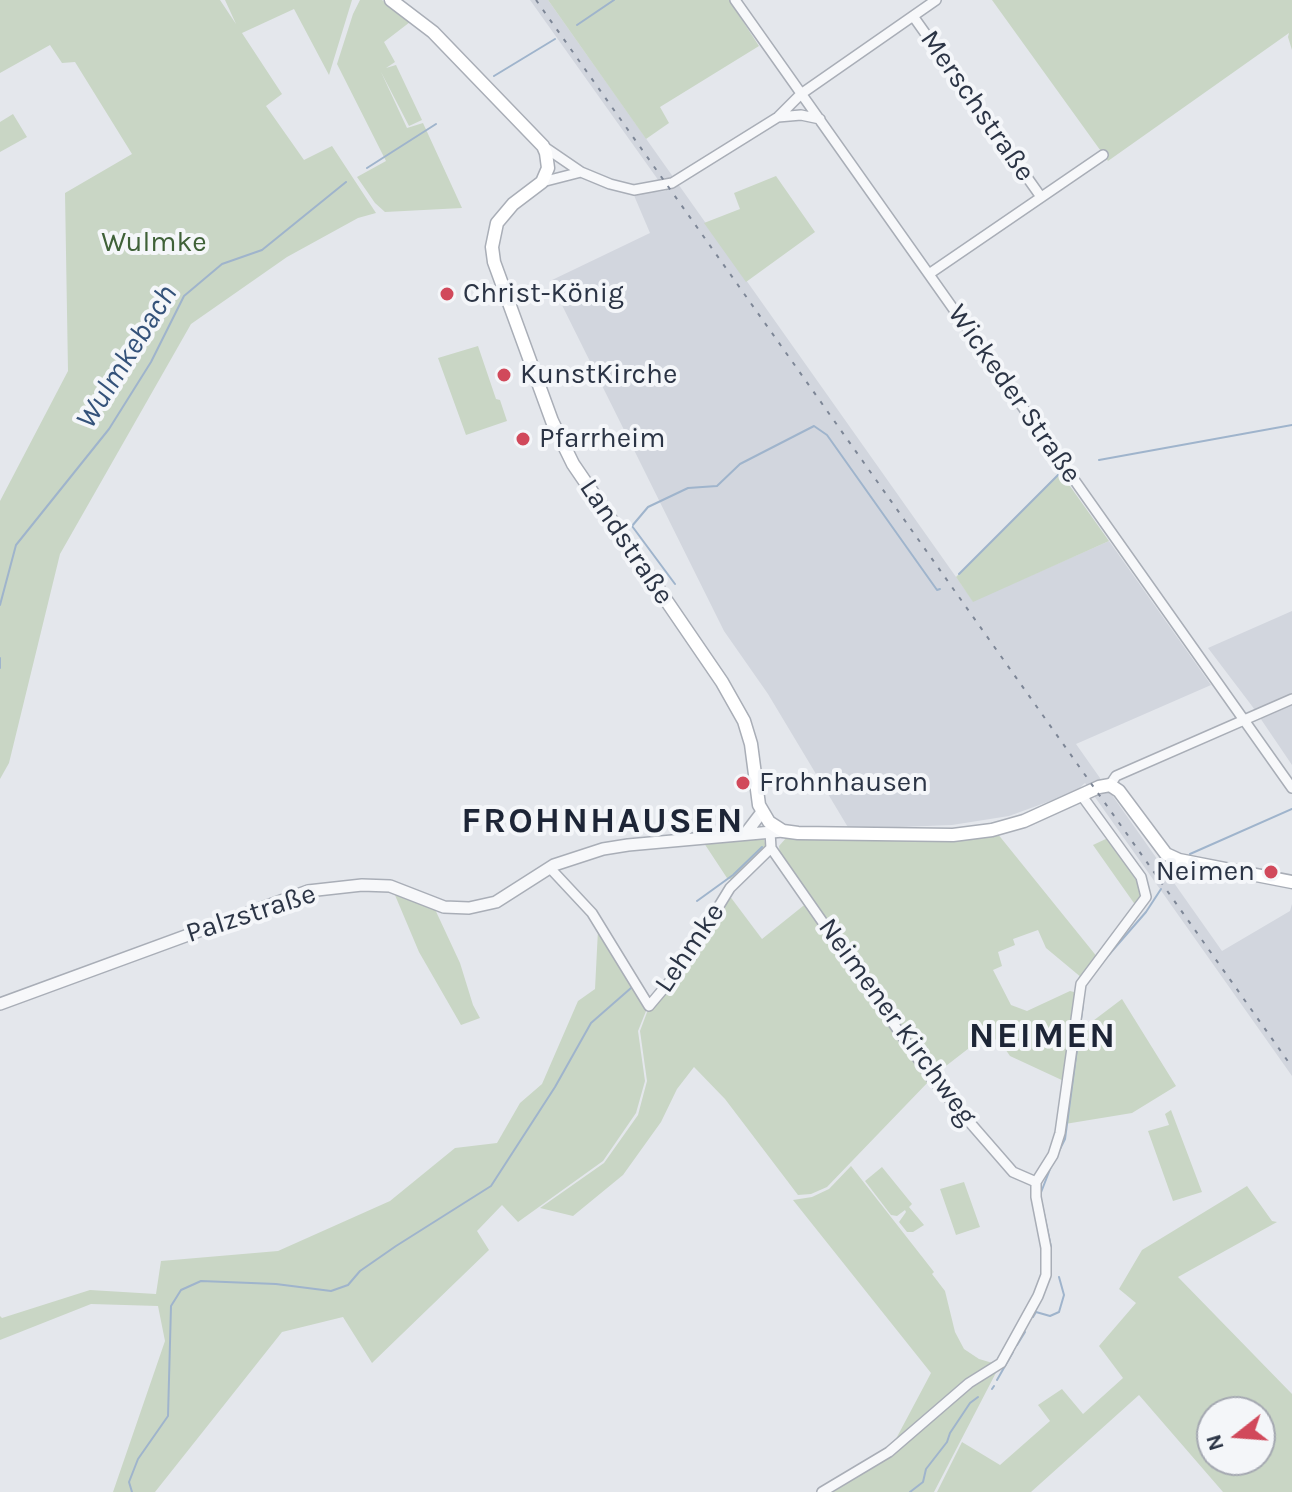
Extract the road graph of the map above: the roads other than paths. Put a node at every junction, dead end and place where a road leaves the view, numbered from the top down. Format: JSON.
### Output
{"nodes":[{"id":1,"x":391,"y":0,"type":"edge"},
{"id":2,"x":735,"y":0,"type":"edge"},
{"id":3,"x":936,"y":0,"type":"edge"},
{"id":4,"x":913,"y":16,"type":"junction"},
{"id":5,"x":801,"y":94,"type":"junction"},
{"id":6,"x":778,"y":117,"type":"junction"},
{"id":7,"x":820,"y":119,"type":"junction"},
{"id":8,"x":543,"y":146,"type":"junction"},
{"id":9,"x":1103,"y":155,"type":"dead end"},
{"id":10,"x":581,"y":172,"type":"junction"},
{"id":11,"x":542,"y":182,"type":"junction"},
{"id":12,"x":1041,"y":197,"type":"junction"},
{"id":13,"x":929,"y":274,"type":"junction"},
{"id":14,"x":1292,"y":699,"type":"edge"},
{"id":15,"x":1245,"y":719,"type":"junction"},
{"id":16,"x":1105,"y":786,"type":"junction"},
{"id":17,"x":1292,"y":788,"type":"edge"},
{"id":18,"x":1082,"y":796,"type":"junction"},
{"id":19,"x":762,"y":812,"type":"junction"},
{"id":20,"x":776,"y":831,"type":"junction"},
{"id":21,"x":746,"y":833,"type":"junction"},
{"id":22,"x":771,"y":848,"type":"junction"},
{"id":23,"x":550,"y":868,"type":"junction"},
{"id":24,"x":1292,"y":882,"type":"edge"},
{"id":25,"x":0,"y":1004,"type":"edge"},
{"id":26,"x":1036,"y":1182,"type":"junction"},
{"id":27,"x":822,"y":1492,"type":"edge"}],
"edges":[{"from":1,"to":8,"type":"main road"},
{"from":2,"to":5,"type":"street","name":"Wickeder Straße"},
{"from":3,"to":4,"type":"street","name":"Merschstraße"},
{"from":4,"to":5,"type":"street","name":"Merschstraße"},
{"from":4,"to":12,"type":"street","name":"Merschstraße"},
{"from":5,"to":6,"type":"street","name":"Merschstraße"},
{"from":5,"to":7,"type":"street","name":"Wickeder Straße"},
{"from":6,"to":7,"type":"street"},
{"from":6,"to":10,"type":"street","name":"Merschstraße"},
{"from":7,"to":13,"type":"street","name":"Wickeder Straße"},
{"from":8,"to":10,"type":"street","name":"Merschstraße"},
{"from":8,"to":11,"type":"main road"},
{"from":9,"to":12,"type":"street","name":"Merschstraße"},
{"from":10,"to":11,"type":"street"},
{"from":11,"to":19,"type":"main road","name":"Landstraße"},
{"from":12,"to":13,"type":"street","name":"Merschstraße"},
{"from":13,"to":15,"type":"street","name":"Wickeder Straße"},
{"from":14,"to":15,"type":"street"},
{"from":15,"to":16,"type":"street"},
{"from":15,"to":17,"type":"street","name":"Wickeder Straße"},
{"from":16,"to":18,"type":"main road"},
{"from":16,"to":24,"type":"main road"},
{"from":18,"to":20,"type":"main road"},
{"from":18,"to":26,"type":"street"},
{"from":19,"to":20,"type":"main road"},
{"from":19,"to":21,"type":"street"},
{"from":20,"to":21,"type":"street","name":"Palzstraße"},
{"from":20,"to":22,"type":"street"},
{"from":21,"to":23,"type":"street","name":"Palzstraße"},
{"from":22,"to":23,"type":"street","name":"Lehmke"},
{"from":22,"to":26,"type":"street","name":"Neimener Kirchweg"},
{"from":23,"to":25,"type":"street","name":"Palzstraße"},
{"from":26,"to":27,"type":"street"}]}
